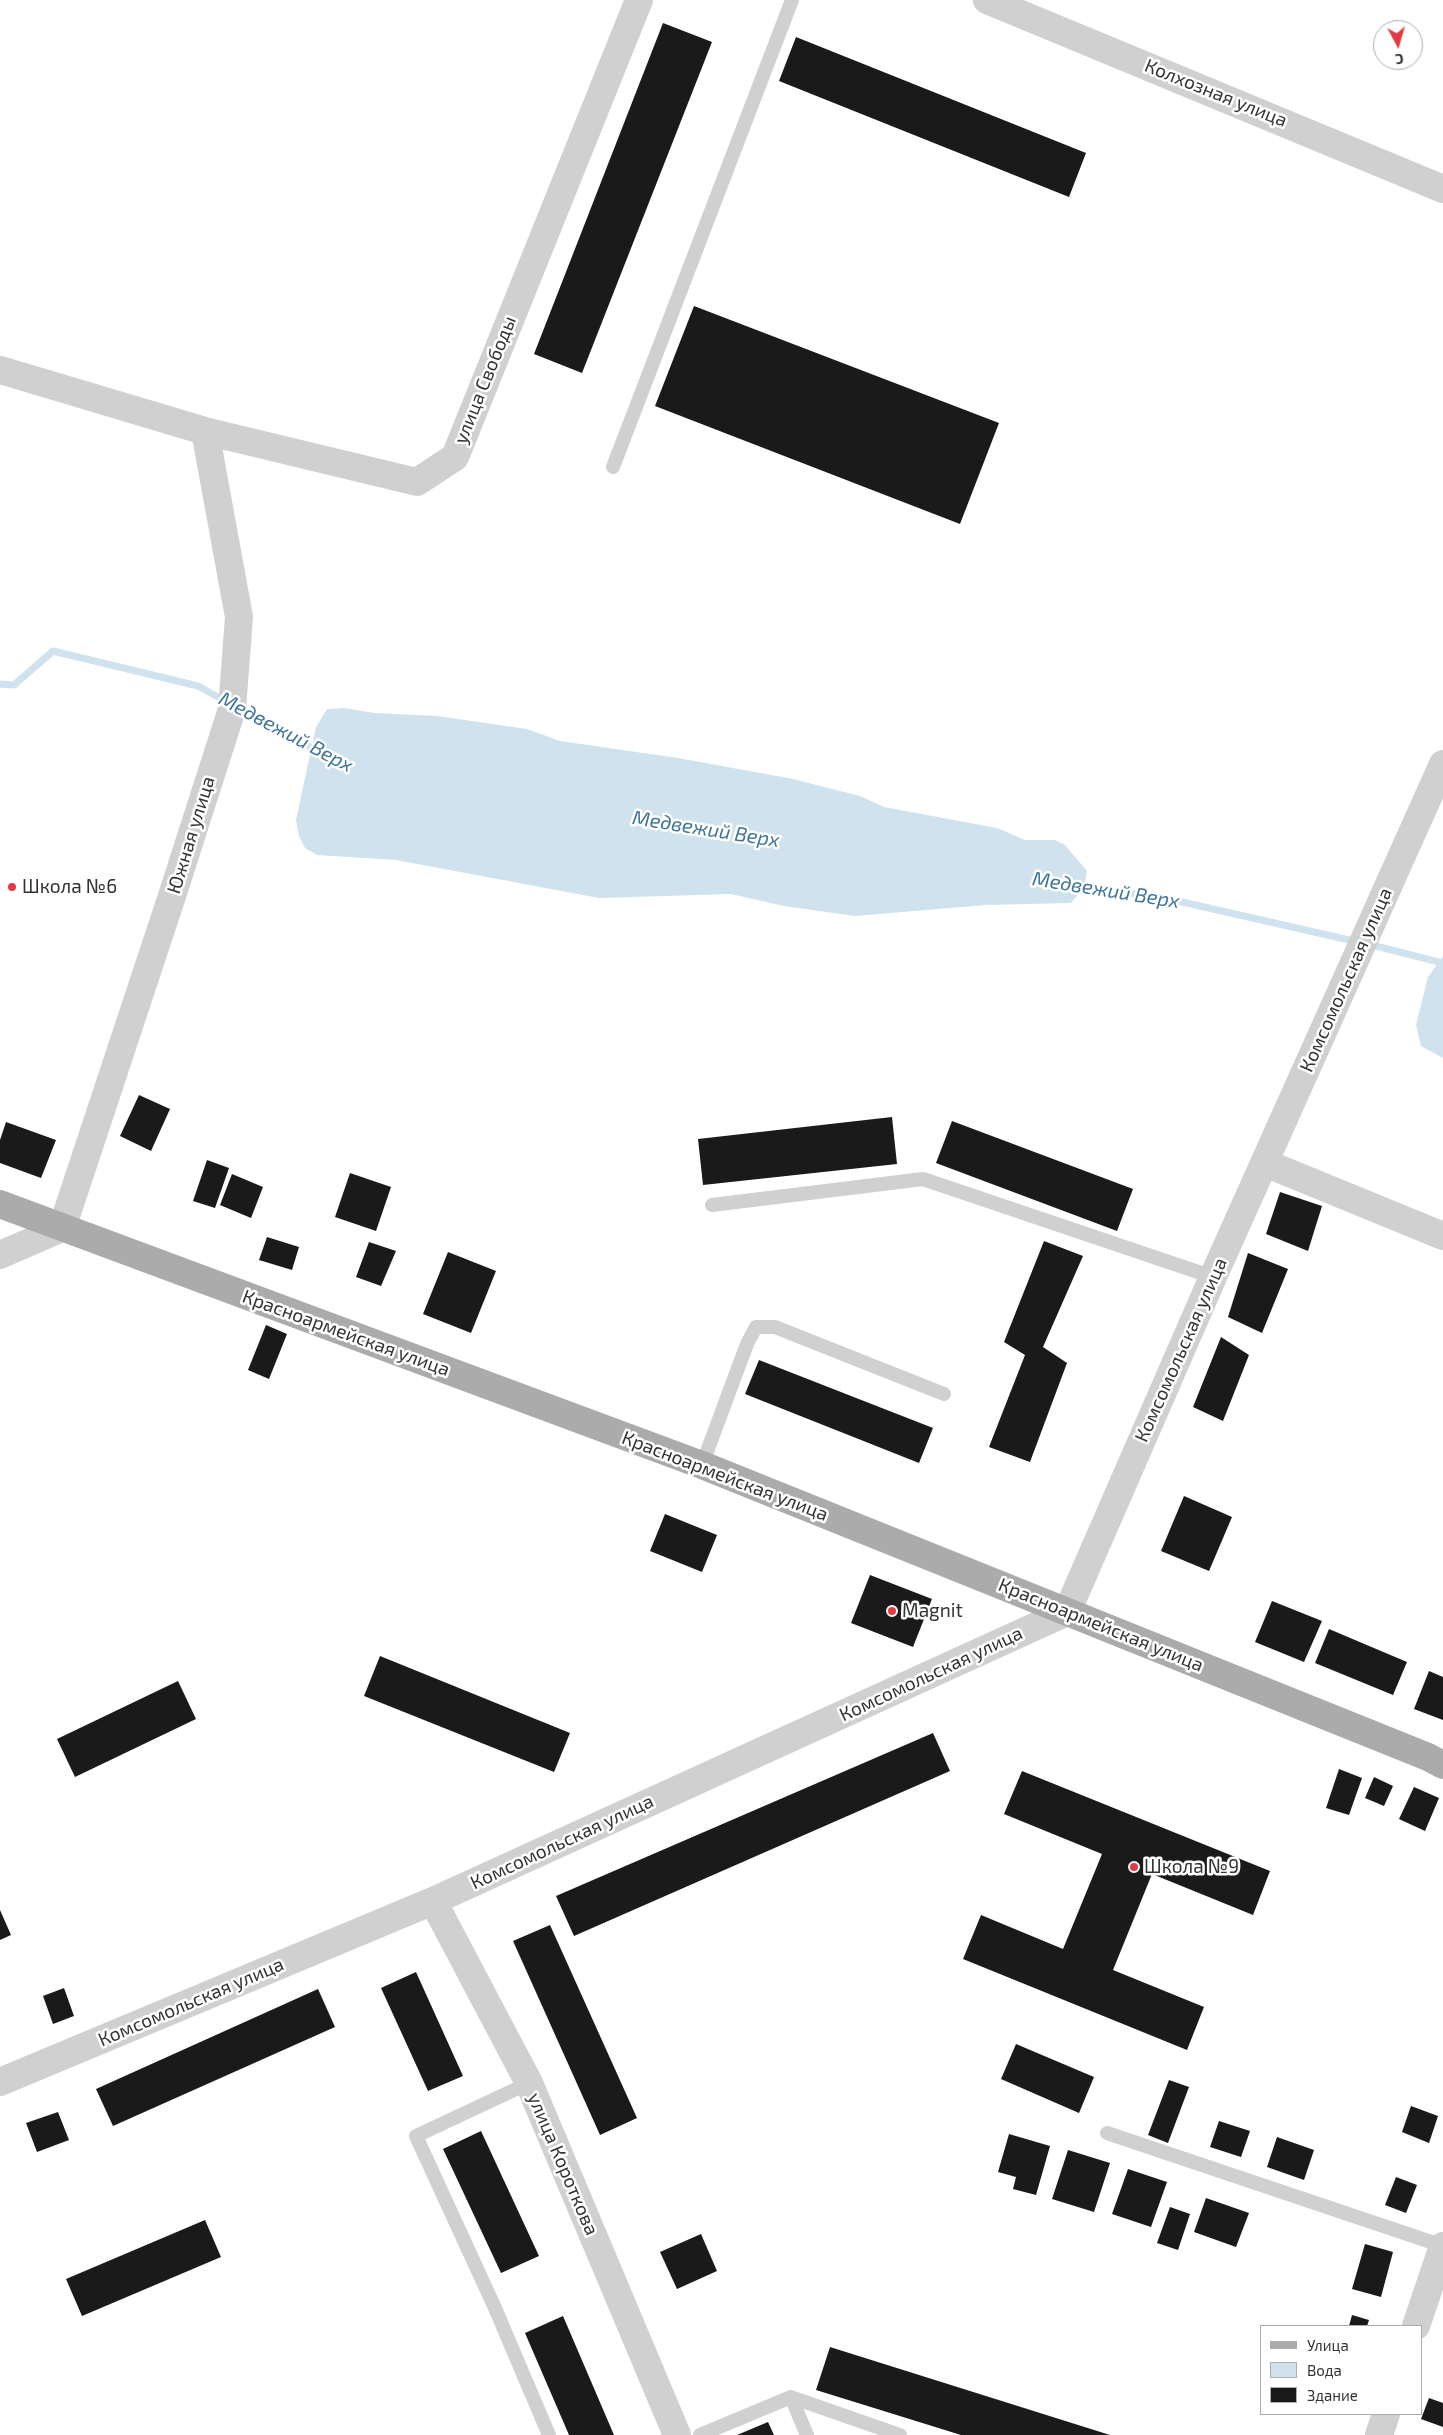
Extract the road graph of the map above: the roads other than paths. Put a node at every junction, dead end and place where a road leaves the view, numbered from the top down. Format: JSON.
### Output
{"nodes":[{"id":1,"x":639,"y":0,"type":"edge"},
{"id":2,"x":792,"y":0,"type":"edge"},
{"id":3,"x":987,"y":0,"type":"edge"},
{"id":4,"x":1443,"y":189,"type":"edge"},
{"id":5,"x":0,"y":370,"type":"edge"},
{"id":6,"x":205,"y":431,"type":"junction"},
{"id":7,"x":614,"y":467,"type":"dead end"},
{"id":8,"x":1443,"y":764,"type":"edge"},
{"id":9,"x":1265,"y":1163,"type":"junction"},
{"id":10,"x":0,"y":1204,"type":"edge"},
{"id":11,"x":712,"y":1205,"type":"dead end"},
{"id":12,"x":62,"y":1228,"type":"junction"},
{"id":13,"x":1443,"y":1236,"type":"edge"},
{"id":14,"x":0,"y":1255,"type":"edge"},
{"id":15,"x":1213,"y":1277,"type":"junction"},
{"id":16,"x":944,"y":1394,"type":"dead end"},
{"id":17,"x":702,"y":1465,"type":"junction"},
{"id":18,"x":1067,"y":1612,"type":"junction"},
{"id":19,"x":1443,"y":1765,"type":"edge"},
{"id":20,"x":433,"y":1901,"type":"junction"},
{"id":21,"x":0,"y":2082,"type":"edge"},
{"id":22,"x":529,"y":2083,"type":"junction"},
{"id":23,"x":1107,"y":2133,"type":"dead end"},
{"id":24,"x":1443,"y":2246,"type":"edge"},
{"id":25,"x":1416,"y":2325,"type":"edge"},
{"id":26,"x":791,"y":2397,"type":"junction"},
{"id":27,"x":1386,"y":2415,"type":"edge"},
{"id":28,"x":549,"y":2435,"type":"edge"},
{"id":29,"x":677,"y":2435,"type":"edge"},
{"id":30,"x":700,"y":2435,"type":"edge"},
{"id":31,"x":807,"y":2435,"type":"edge"},
{"id":32,"x":900,"y":2435,"type":"edge"},
{"id":33,"x":1379,"y":2435,"type":"edge"}],
"edges":[{"from":1,"to":6,"type":"street","name":"улица Свободы"},
{"from":2,"to":7,"type":"lane"},
{"from":3,"to":4,"type":"street","name":"Колхозная улица"},
{"from":5,"to":6,"type":"street","name":"улица Свободы"},
{"from":6,"to":12,"type":"street","name":"Южная улица"},
{"from":8,"to":9,"type":"street","name":"Комсомольская улица"},
{"from":9,"to":13,"type":"street"},
{"from":9,"to":15,"type":"street","name":"Комсомольская улица"},
{"from":10,"to":12,"type":"main road","name":"Красноармейская улица"},
{"from":11,"to":15,"type":"lane"},
{"from":12,"to":14,"type":"street"},
{"from":12,"to":17,"type":"main road","name":"Красноармейская улица"},
{"from":15,"to":18,"type":"street","name":"Комсомольская улица"},
{"from":16,"to":17,"type":"lane"},
{"from":17,"to":18,"type":"main road","name":"Красноармейская улица"},
{"from":18,"to":19,"type":"main road","name":"Красноармейская улица"},
{"from":18,"to":20,"type":"street","name":"Комсомольская улица"},
{"from":20,"to":21,"type":"street","name":"Комсомольская улица"},
{"from":20,"to":22,"type":"street","name":"улица Короткова"},
{"from":22,"to":28,"type":"lane"},
{"from":22,"to":29,"type":"street","name":"улица Короткова"},
{"from":23,"to":24,"type":"lane"},
{"from":24,"to":25,"type":"street"},
{"from":26,"to":30,"type":"lane"},
{"from":26,"to":31,"type":"lane"},
{"from":26,"to":32,"type":"lane"},
{"from":27,"to":33,"type":"street"}]}
